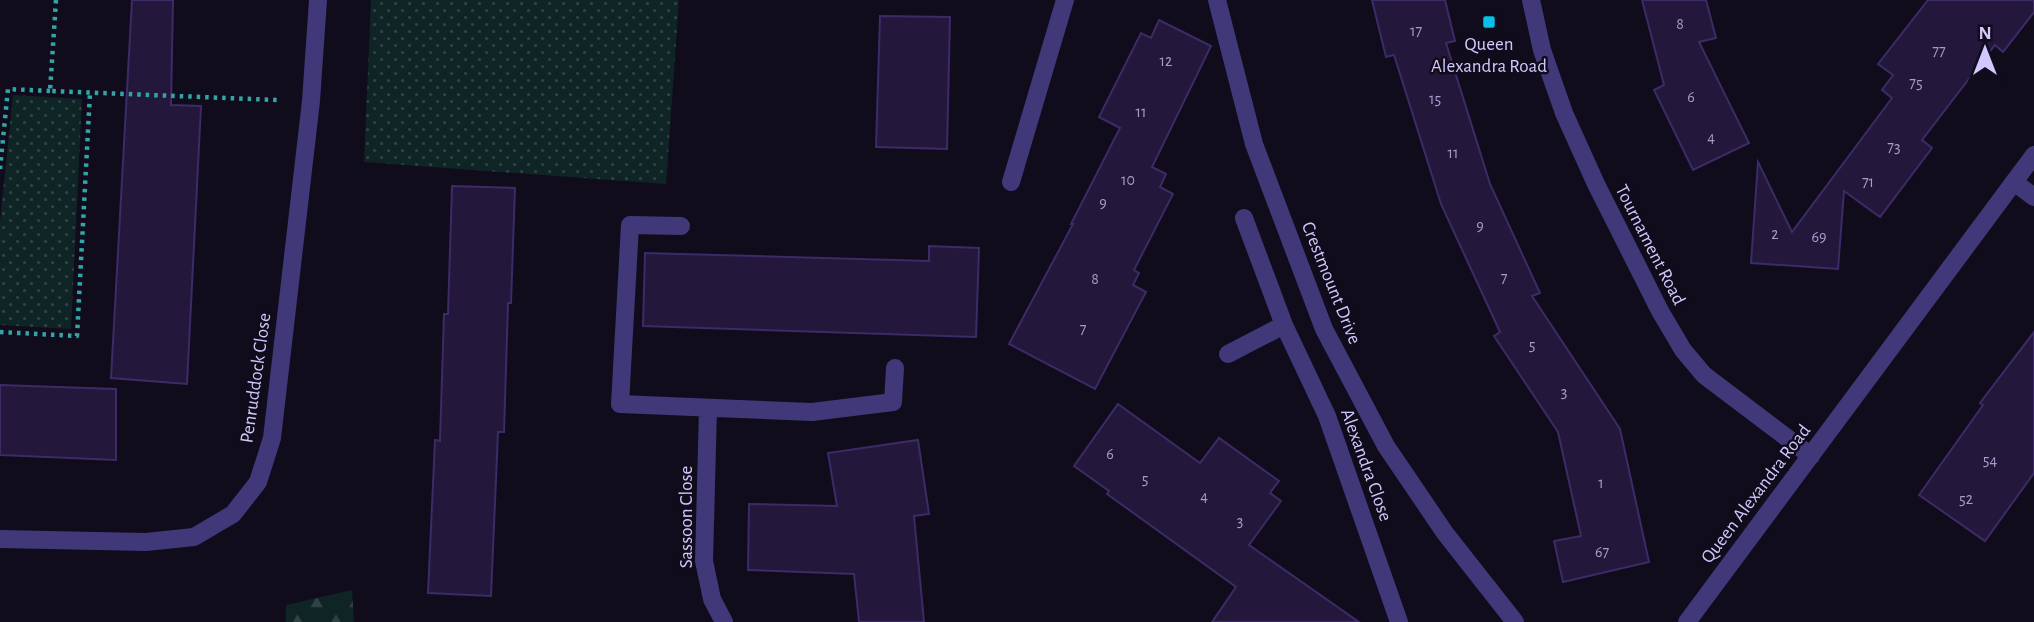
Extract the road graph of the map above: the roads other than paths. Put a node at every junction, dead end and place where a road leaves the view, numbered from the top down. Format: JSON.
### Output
{"nodes":[{"id":1,"x":318,"y":0,"type":"edge"},
{"id":2,"x":1065,"y":0,"type":"edge"},
{"id":3,"x":1217,"y":0,"type":"edge"},
{"id":4,"x":1531,"y":0,"type":"edge"},
{"id":5,"x":2034,"y":155,"type":"edge"},
{"id":6,"x":1011,"y":182,"type":"dead end"},
{"id":7,"x":2014,"y":182,"type":"junction"},
{"id":8,"x":2034,"y":197,"type":"edge"},
{"id":9,"x":1244,"y":218,"type":"dead end"},
{"id":10,"x":681,"y":226,"type":"dead end"},
{"id":11,"x":1284,"y":326,"type":"junction"},
{"id":12,"x":1228,"y":354,"type":"dead end"},
{"id":13,"x":895,"y":368,"type":"dead end"},
{"id":14,"x":708,"y":409,"type":"junction"},
{"id":15,"x":1811,"y":456,"type":"junction"},
{"id":16,"x":0,"y":539,"type":"edge"},
{"id":17,"x":724,"y":622,"type":"edge"},
{"id":18,"x":1399,"y":622,"type":"edge"},
{"id":19,"x":1515,"y":622,"type":"edge"},
{"id":20,"x":1687,"y":622,"type":"edge"}],
"edges":[{"from":1,"to":16,"type":"street","name":"Penruddock Close"},
{"from":2,"to":6,"type":"street"},
{"from":3,"to":19,"type":"street","name":"Crestmount Drive"},
{"from":4,"to":15,"type":"street","name":"Tournament Road"},
{"from":5,"to":7,"type":"street","name":"Queen Alexandra Road"},
{"from":7,"to":8,"type":"street"},
{"from":7,"to":15,"type":"street","name":"Queen Alexandra Road"},
{"from":9,"to":11,"type":"street","name":"Alexandra Close"},
{"from":10,"to":14,"type":"street"},
{"from":11,"to":12,"type":"street"},
{"from":11,"to":18,"type":"street","name":"Alexandra Close"},
{"from":13,"to":14,"type":"street"},
{"from":14,"to":17,"type":"street","name":"Sassoon Close"},
{"from":15,"to":20,"type":"street","name":"Queen Alexandra Road"}]}
